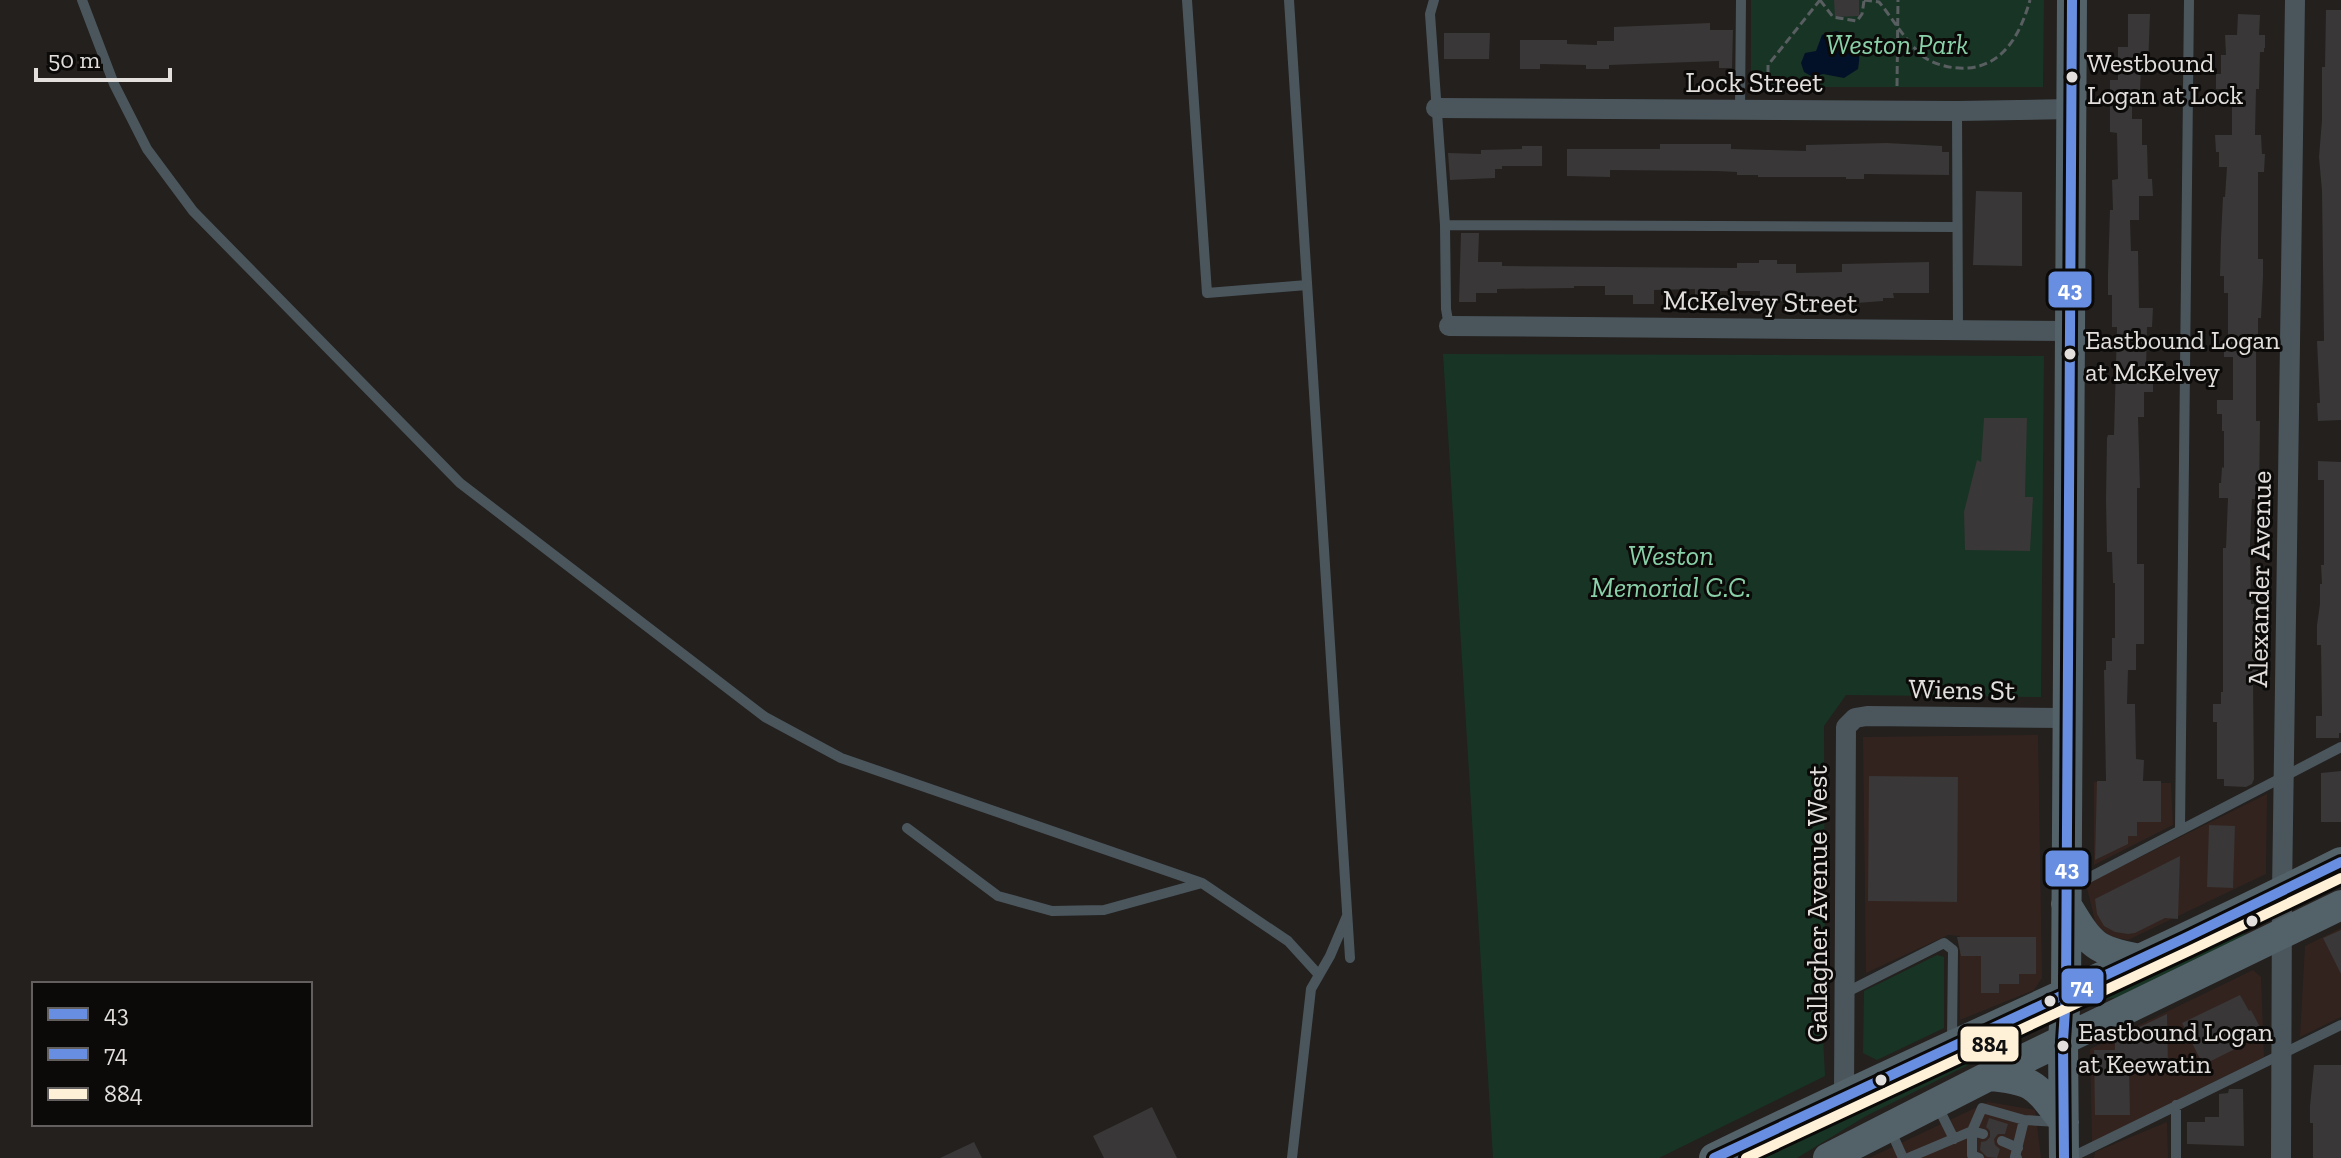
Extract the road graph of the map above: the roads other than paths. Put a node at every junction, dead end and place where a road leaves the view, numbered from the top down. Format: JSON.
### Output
{"nodes":[{"id":1,"x":82,"y":0,"type":"edge"},
{"id":2,"x":1187,"y":0,"type":"edge"},
{"id":3,"x":1289,"y":0,"type":"edge"},
{"id":4,"x":1434,"y":0,"type":"edge"},
{"id":5,"x":1741,"y":0,"type":"edge"},
{"id":6,"x":2072,"y":0,"type":"edge"},
{"id":7,"x":2189,"y":0,"type":"edge"},
{"id":8,"x":2295,"y":0,"type":"edge"},
{"id":9,"x":1436,"y":108,"type":"junction"},
{"id":10,"x":2071,"y":109,"type":"junction"},
{"id":11,"x":1740,"y":110,"type":"junction"},
{"id":12,"x":1957,"y":111,"type":"junction"},
{"id":13,"x":1445,"y":225,"type":"junction"},
{"id":14,"x":1957,"y":227,"type":"junction"},
{"id":15,"x":1307,"y":285,"type":"junction"},
{"id":16,"x":1449,"y":326,"type":"joint"},
{"id":17,"x":1958,"y":331,"type":"junction"},
{"id":18,"x":2070,"y":331,"type":"junction"},
{"id":19,"x":1855,"y":718,"type":"joint"},
{"id":20,"x":2067,"y":718,"type":"junction"},
{"id":21,"x":2341,"y":747,"type":"edge"},
{"id":22,"x":2284,"y":776,"type":"junction"},
{"id":23,"x":907,"y":828,"type":"dead end"},
{"id":24,"x":2180,"y":830,"type":"junction"},
{"id":25,"x":2341,"y":862,"type":"edge"},
{"id":26,"x":1202,"y":883,"type":"junction"},
{"id":27,"x":2282,"y":892,"type":"junction"},
{"id":28,"x":2066,"y":897,"type":"junction"},
{"id":29,"x":2341,"y":905,"type":"edge"},
{"id":30,"x":1347,"y":914,"type":"junction"},
{"id":31,"x":2283,"y":934,"type":"junction"},
{"id":32,"x":1350,"y":958,"type":"dead end"},
{"id":33,"x":2139,"y":959,"type":"junction"},
{"id":34,"x":1319,"y":975,"type":"junction"},
{"id":35,"x":1845,"y":993,"type":"junction"},
{"id":36,"x":2066,"y":994,"type":"junction"},
{"id":37,"x":2341,"y":1025,"type":"edge"},
{"id":38,"x":2063,"y":1041,"type":"junction"},
{"id":39,"x":1952,"y":1046,"type":"junction"},
{"id":40,"x":2282,"y":1053,"type":"junction"},
{"id":41,"x":1989,"y":1076,"type":"junction"},
{"id":42,"x":1844,"y":1094,"type":"junction"},
{"id":43,"x":1936,"y":1103,"type":"junction"},
{"id":44,"x":2176,"y":1105,"type":"junction"},
{"id":45,"x":2024,"y":1120,"type":"junction"},
{"id":46,"x":2064,"y":1122,"type":"junction"},
{"id":47,"x":1889,"y":1127,"type":"junction"},
{"id":48,"x":1978,"y":1133,"type":"junction"},
{"id":49,"x":1954,"y":1139,"type":"junction"},
{"id":50,"x":2002,"y":1141,"type":"dead end"},
{"id":51,"x":2016,"y":1155,"type":"edge"},
{"id":52,"x":1831,"y":1157,"type":"edge"},
{"id":53,"x":1292,"y":1158,"type":"edge"},
{"id":54,"x":1714,"y":1158,"type":"edge"},
{"id":55,"x":1906,"y":1158,"type":"edge"},
{"id":56,"x":1979,"y":1158,"type":"edge"},
{"id":57,"x":2067,"y":1158,"type":"edge"},
{"id":58,"x":2176,"y":1158,"type":"edge"},
{"id":59,"x":2281,"y":1158,"type":"edge"}],
"edges":[{"from":1,"to":26,"type":"lane"},
{"from":2,"to":15,"type":"lane"},
{"from":3,"to":15,"type":"lane"},
{"from":4,"to":9,"type":"lane"},
{"from":5,"to":11,"type":"lane"},
{"from":6,"to":10,"type":"main road"},
{"from":7,"to":24,"type":"lane"},
{"from":8,"to":22,"type":"street","name":"Alexander Avenue"},
{"from":9,"to":11,"type":"street","name":"Lock Street"},
{"from":9,"to":13,"type":"lane"},
{"from":10,"to":12,"type":"street","name":"Lock Street"},
{"from":10,"to":18,"type":"main road"},
{"from":11,"to":12,"type":"street","name":"Lock Street"},
{"from":12,"to":14,"type":"lane"},
{"from":13,"to":14,"type":"lane"},
{"from":13,"to":16,"type":"lane"},
{"from":14,"to":17,"type":"lane"},
{"from":15,"to":30,"type":"lane"},
{"from":16,"to":17,"type":"street","name":"McKelvey Street"},
{"from":17,"to":18,"type":"street","name":"McKelvey Street"},
{"from":18,"to":20,"type":"main road"},
{"from":19,"to":20,"type":"street","name":"Wiens St"},
{"from":19,"to":35,"type":"street","name":"Gallagher Avenue West"},
{"from":20,"to":28,"type":"main road"},
{"from":21,"to":22,"type":"lane"},
{"from":22,"to":24,"type":"lane"},
{"from":22,"to":27,"type":"street","name":"Alexander Avenue"},
{"from":23,"to":26,"type":"lane"},
{"from":24,"to":28,"type":"lane"},
{"from":25,"to":27,"type":"main road"},
{"from":26,"to":34,"type":"lane"},
{"from":27,"to":31,"type":"street","name":"Alexander Avenue"},
{"from":27,"to":33,"type":"main road"},
{"from":28,"to":33,"type":"main road"},
{"from":28,"to":36,"type":"main road"},
{"from":29,"to":31,"type":"main road"},
{"from":30,"to":32,"type":"lane"},
{"from":30,"to":34,"type":"lane"},
{"from":31,"to":38,"type":"main road"},
{"from":31,"to":40,"type":"street","name":"Alexander Avenue"},
{"from":33,"to":36,"type":"main road"},
{"from":34,"to":53,"type":"lane"},
{"from":35,"to":39,"type":"lane"},
{"from":35,"to":42,"type":"street","name":"Gallagher Avenue West"},
{"from":36,"to":38,"type":"main road"},
{"from":36,"to":39,"type":"main road"},
{"from":37,"to":40,"type":"lane"},
{"from":38,"to":41,"type":"main road"},
{"from":38,"to":46,"type":"main road"},
{"from":39,"to":42,"type":"main road"},
{"from":40,"to":44,"type":"lane"},
{"from":40,"to":59,"type":"street","name":"Alexander Avenue"},
{"from":41,"to":43,"type":"main road"},
{"from":41,"to":46,"type":"main road"},
{"from":42,"to":54,"type":"main road"},
{"from":43,"to":47,"type":"main road"},
{"from":43,"to":49,"type":"lane"},
{"from":44,"to":57,"type":"lane"},
{"from":44,"to":58,"type":"lane"},
{"from":45,"to":46,"type":"lane"},
{"from":45,"to":48,"type":"lane"},
{"from":45,"to":51,"type":"lane"},
{"from":46,"to":57,"type":"main road"},
{"from":47,"to":52,"type":"main road"},
{"from":47,"to":55,"type":"lane"},
{"from":48,"to":49,"type":"lane"},
{"from":48,"to":56,"type":"lane"},
{"from":49,"to":55,"type":"lane"},
{"from":50,"to":51,"type":"lane"}]}
